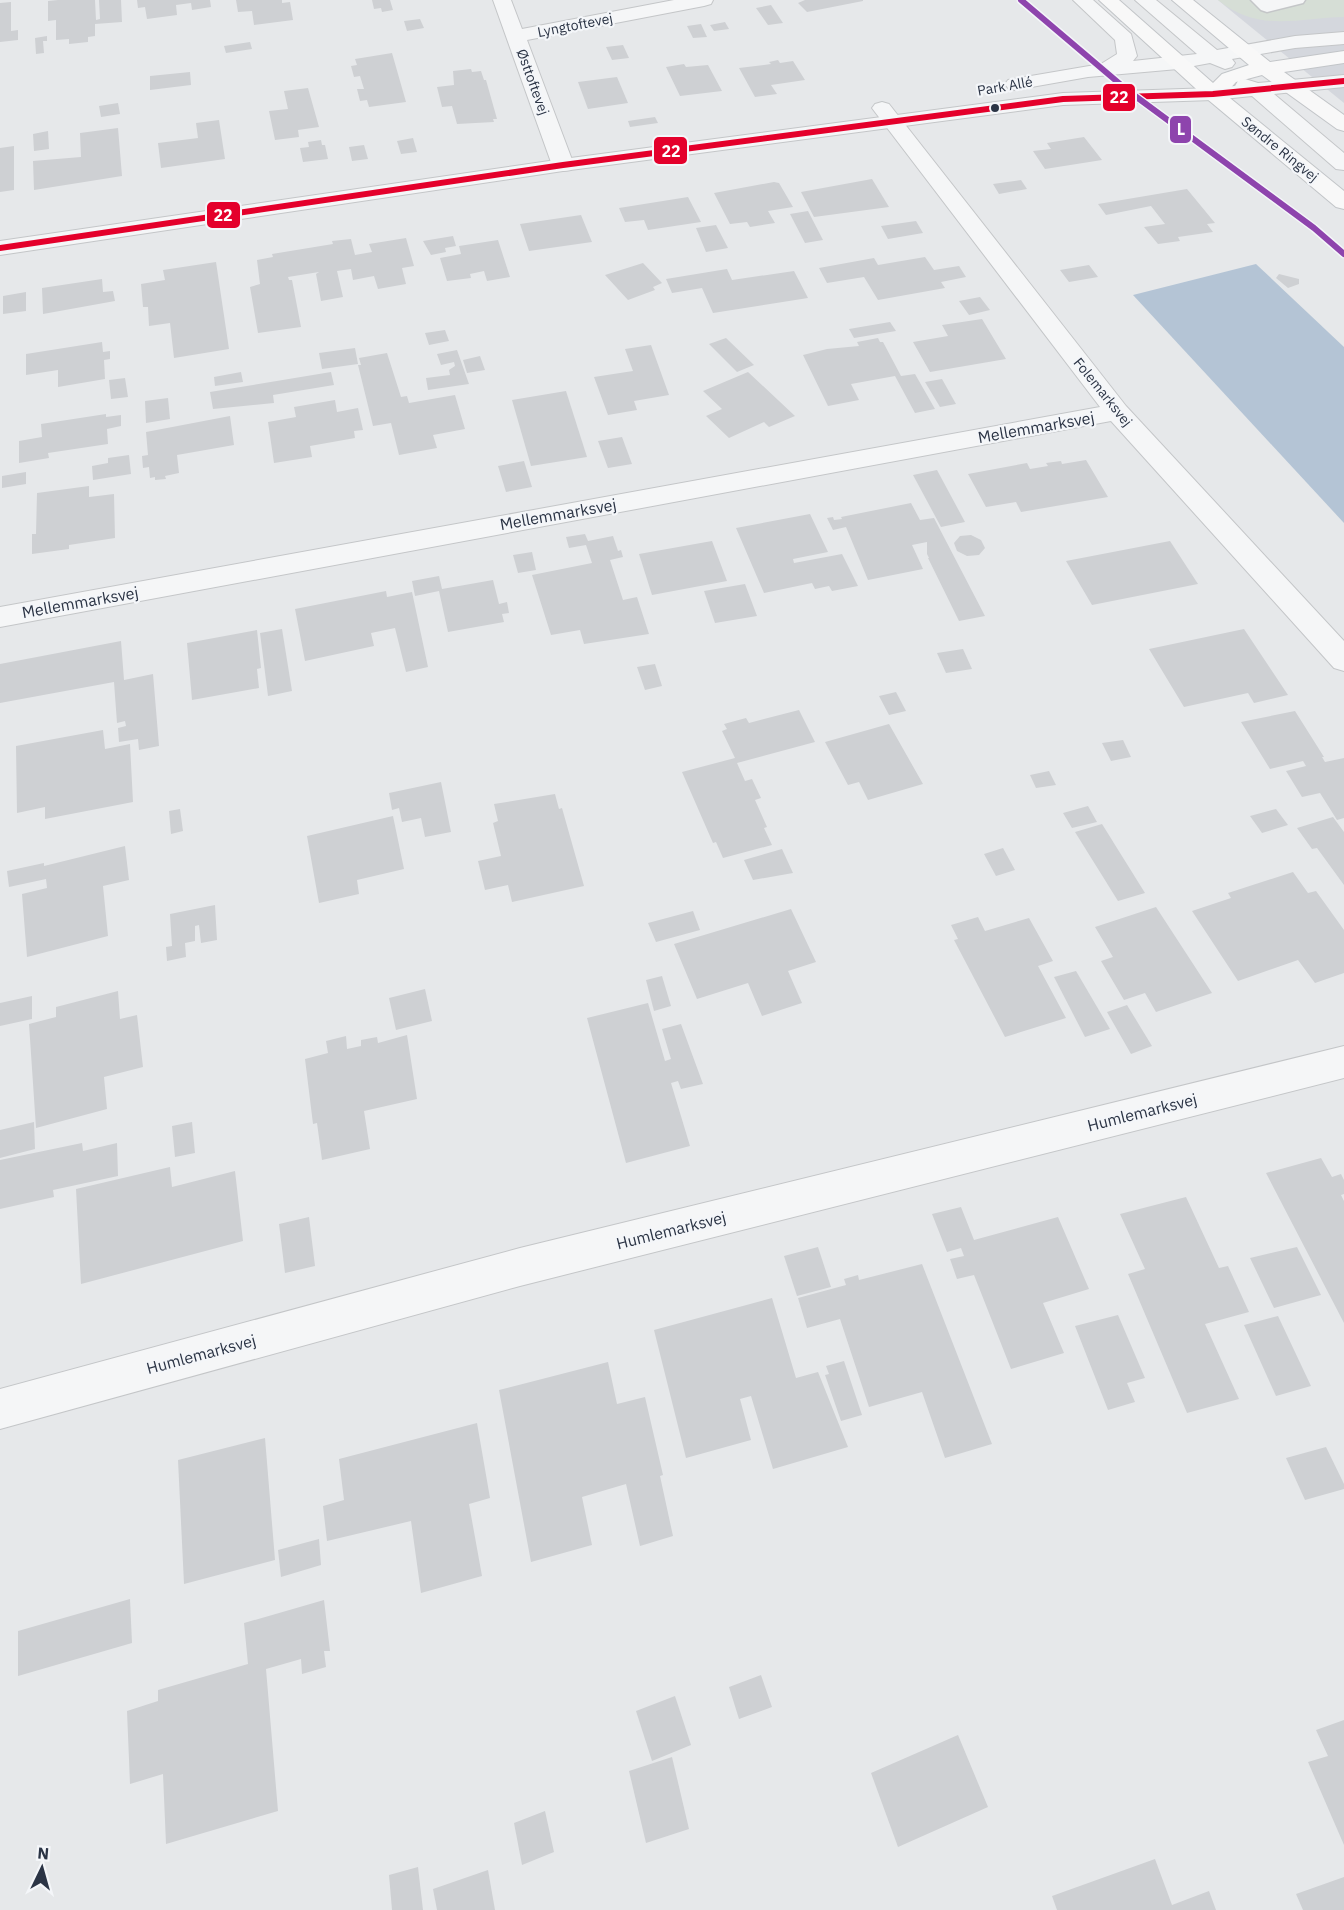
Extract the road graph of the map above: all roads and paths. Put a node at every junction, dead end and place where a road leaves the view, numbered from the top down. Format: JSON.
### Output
{"nodes":[{"id":1,"x":502,"y":0,"type":"edge"},
{"id":2,"x":704,"y":0,"type":"edge"},
{"id":3,"x":1082,"y":0,"type":"edge"},
{"id":4,"x":1108,"y":0,"type":"edge"},
{"id":5,"x":1144,"y":0,"type":"edge"},
{"id":6,"x":1180,"y":0,"type":"edge"},
{"id":7,"x":1258,"y":0,"type":"edge"},
{"id":8,"x":1297,"y":0,"type":"edge"},
{"id":9,"x":517,"y":36,"type":"junction"},
{"id":10,"x":1344,"y":38,"type":"edge"},
{"id":11,"x":1244,"y":51,"type":"junction"},
{"id":12,"x":1213,"y":57,"type":"junction"},
{"id":13,"x":1344,"y":57,"type":"edge"},
{"id":14,"x":1178,"y":63,"type":"junction"},
{"id":15,"x":1265,"y":68,"type":"junction"},
{"id":16,"x":1107,"y":69,"type":"junction"},
{"id":17,"x":1236,"y":75,"type":"junction"},
{"id":18,"x":1344,"y":81,"type":"edge"},
{"id":19,"x":997,"y":87,"type":"dead end"},
{"id":20,"x":1292,"y":87,"type":"junction"},
{"id":21,"x":975,"y":91,"type":"dead end"},
{"id":22,"x":1258,"y":91,"type":"junction"},
{"id":23,"x":1213,"y":94,"type":"junction"},
{"id":24,"x":887,"y":114,"type":"junction"},
{"id":25,"x":1344,"y":125,"type":"edge"},
{"id":26,"x":562,"y":165,"type":"junction"},
{"id":27,"x":1344,"y":165,"type":"edge"},
{"id":28,"x":1344,"y":202,"type":"edge"},
{"id":29,"x":0,"y":248,"type":"edge"},
{"id":30,"x":1117,"y":412,"type":"junction"},
{"id":31,"x":0,"y":616,"type":"edge"},
{"id":32,"x":1344,"y":660,"type":"edge"},
{"id":33,"x":1344,"y":1062,"type":"edge"},
{"id":34,"x":0,"y":1408,"type":"edge"}],
"edges":[{"from":1,"to":9,"type":"street","name":"Østtoftevej"},
{"from":2,"to":9,"type":"street","name":"Lyngtoftevej"},
{"from":3,"to":16,"type":"street"},
{"from":4,"to":14,"type":"main road","name":"Søndre Ringvej"},
{"from":5,"to":12,"type":"street"},
{"from":6,"to":11,"type":"main road"},
{"from":7,"to":8,"type":"lane"},
{"from":9,"to":26,"type":"street","name":"Østtoftevej"},
{"from":10,"to":11,"type":"street","name":"Park Allé"},
{"from":11,"to":12,"type":"street","name":"Park Allé"},
{"from":11,"to":15,"type":"main road"},
{"from":12,"to":14,"type":"street","name":"Park Allé"},
{"from":12,"to":17,"type":"street"},
{"from":13,"to":15,"type":"main road"},
{"from":14,"to":16,"type":"street","name":"Park Allé"},
{"from":14,"to":17,"type":"street"},
{"from":14,"to":23,"type":"main road","name":"Søndre Ringvej"},
{"from":15,"to":17,"type":"main road"},
{"from":15,"to":20,"type":"main road"},
{"from":16,"to":19,"type":"street","name":"Park Allé"},
{"from":17,"to":20,"type":"street"},
{"from":17,"to":22,"type":"street"},
{"from":17,"to":23,"type":"main road"},
{"from":18,"to":20,"type":"street","name":"Park Allé"},
{"from":20,"to":22,"type":"street","name":"Park Allé"},
{"from":20,"to":25,"type":"main road"},
{"from":21,"to":24,"type":"street","name":"Park Allé"},
{"from":22,"to":23,"type":"street","name":"Park Allé"},
{"from":22,"to":27,"type":"street"},
{"from":23,"to":24,"type":"street","name":"Park Allé"},
{"from":23,"to":28,"type":"main road","name":"Søndre Ringvej"},
{"from":24,"to":26,"type":"street","name":"Park Allé"},
{"from":24,"to":30,"type":"street","name":"Folemarksvej"},
{"from":26,"to":29,"type":"street","name":"Park Allé"},
{"from":30,"to":31,"type":"street","name":"Mellemmarksvej"},
{"from":30,"to":32,"type":"street","name":"Folemarksvej"},
{"from":33,"to":34,"type":"street","name":"Humlemarksvej"}]}
